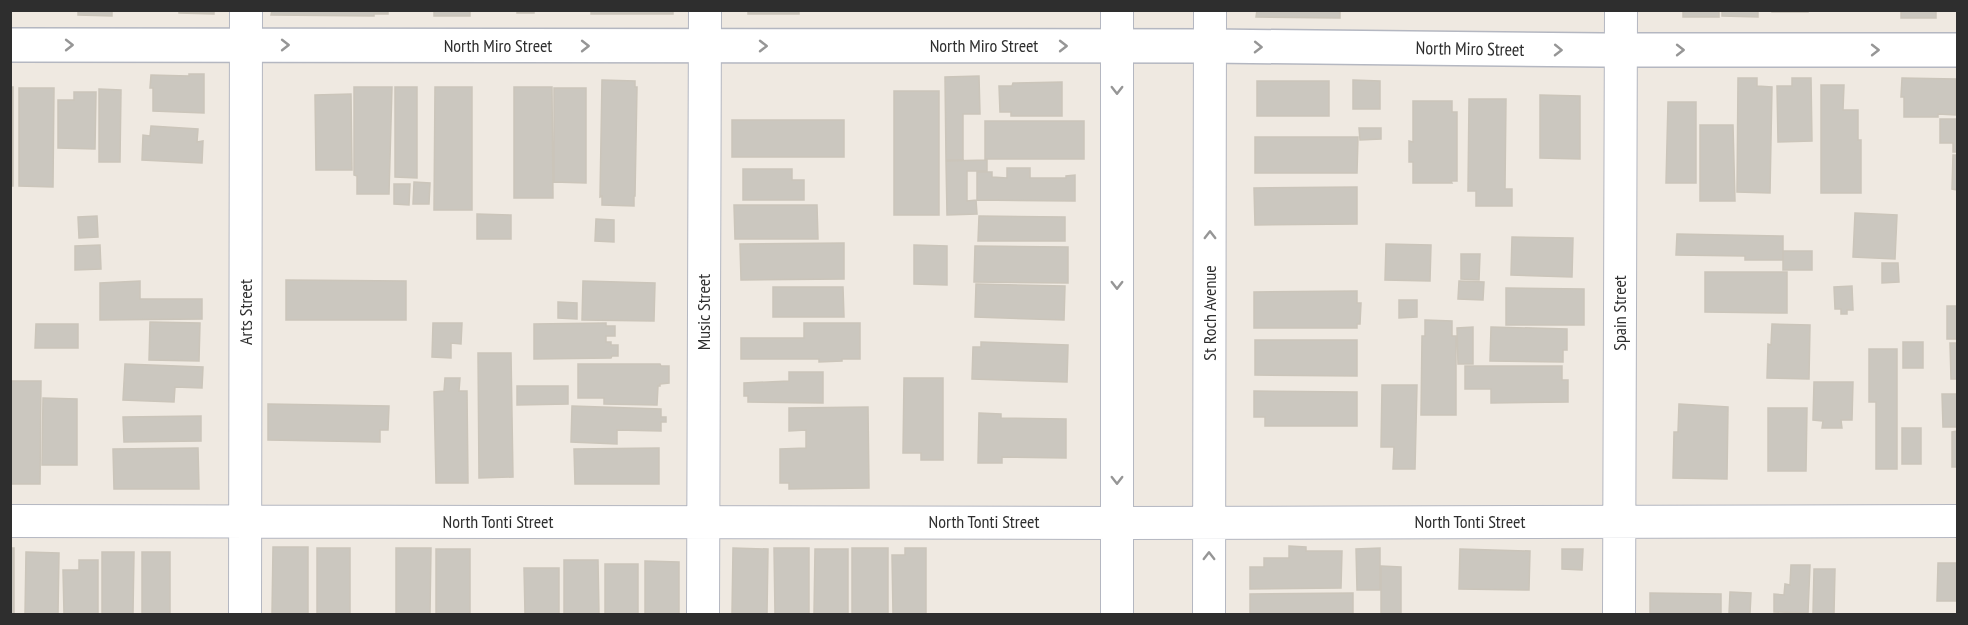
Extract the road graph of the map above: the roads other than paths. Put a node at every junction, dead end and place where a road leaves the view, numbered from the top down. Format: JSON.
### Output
{"nodes":[{"id":1,"x":246,"y":10,"type":"edge"},
{"id":2,"x":705,"y":10,"type":"edge"},
{"id":3,"x":1117,"y":10,"type":"edge"},
{"id":4,"x":1210,"y":10,"type":"edge"},
{"id":5,"x":1621,"y":10,"type":"edge"},
{"id":6,"x":10,"y":45,"type":"edge"},
{"id":7,"x":246,"y":45,"type":"junction"},
{"id":8,"x":705,"y":46,"type":"junction"},
{"id":9,"x":1117,"y":46,"type":"junction"},
{"id":10,"x":1210,"y":46,"type":"junction"},
{"id":11,"x":1621,"y":50,"type":"junction"},
{"id":12,"x":1958,"y":50,"type":"edge"},
{"id":13,"x":10,"y":521,"type":"edge"},
{"id":14,"x":1618,"y":521,"type":"junction"},
{"id":15,"x":1958,"y":521,"type":"edge"},
{"id":16,"x":245,"y":522,"type":"junction"},
{"id":17,"x":703,"y":522,"type":"junction"},
{"id":18,"x":1209,"y":522,"type":"junction"},
{"id":19,"x":1117,"y":523,"type":"junction"},
{"id":20,"x":245,"y":615,"type":"edge"},
{"id":21,"x":703,"y":615,"type":"edge"},
{"id":22,"x":1117,"y":615,"type":"edge"},
{"id":23,"x":1209,"y":615,"type":"edge"},
{"id":24,"x":1619,"y":615,"type":"edge"}],
"edges":[{"from":1,"to":7,"type":"street","name":"Arts Street"},
{"from":2,"to":8,"type":"street","name":"Music Street"},
{"from":3,"to":9,"type":"street"},
{"from":4,"to":10,"type":"street","name":"St Roch Avenue"},
{"from":5,"to":11,"type":"street","name":"Spain Street"},
{"from":6,"to":7,"type":"street","name":"North Miro Street","one_way":true},
{"from":7,"to":8,"type":"street","name":"North Miro Street","one_way":true},
{"from":7,"to":16,"type":"street","name":"Arts Street"},
{"from":8,"to":9,"type":"street","name":"North Miro Street","one_way":true},
{"from":8,"to":17,"type":"street","name":"Music Street"},
{"from":9,"to":10,"type":"street","name":"North Miro Street"},
{"from":9,"to":19,"type":"street","one_way":true},
{"from":10,"to":11,"type":"street","name":"North Miro Street","one_way":true},
{"from":18,"to":10,"type":"street","name":"St Roch Avenue","one_way":true},
{"from":11,"to":12,"type":"street","name":"North Miro Street","one_way":true},
{"from":11,"to":14,"type":"street","name":"Spain Street"},
{"from":13,"to":16,"type":"street","name":"North Tonti Street"},
{"from":14,"to":15,"type":"street","name":"North Tonti Street"},
{"from":14,"to":18,"type":"street","name":"North Tonti Street"},
{"from":14,"to":24,"type":"street","name":"Spain Street"},
{"from":16,"to":17,"type":"street","name":"North Tonti Street"},
{"from":16,"to":20,"type":"street","name":"Arts Street"},
{"from":17,"to":19,"type":"street","name":"North Tonti Street"},
{"from":17,"to":21,"type":"street","name":"Music Street"},
{"from":18,"to":19,"type":"street","name":"North Tonti Street"},
{"from":23,"to":18,"type":"street","name":"St Roch Avenue","one_way":true},
{"from":19,"to":22,"type":"street"}]}
